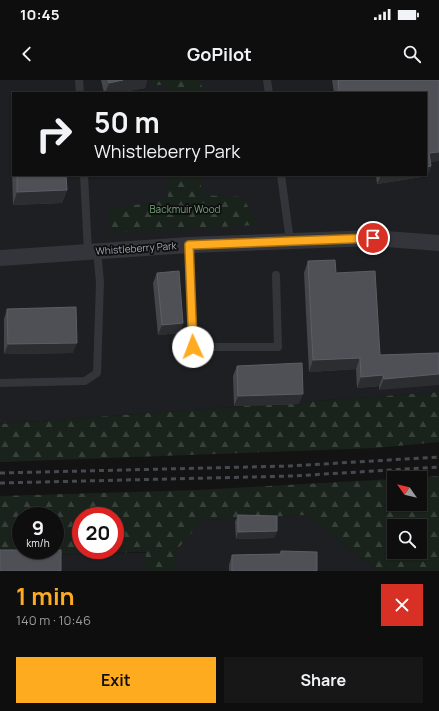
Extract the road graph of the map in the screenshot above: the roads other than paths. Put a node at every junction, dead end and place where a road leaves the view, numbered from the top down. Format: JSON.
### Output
{"nodes":[{"id":1,"x":79,"y":80,"type":"edge"},
{"id":2,"x":267,"y":80,"type":"edge"},
{"id":3,"x":80,"y":92,"type":"edge"},
{"id":4,"x":269,"y":92,"type":"edge"},
{"id":5,"x":84,"y":176,"type":"edge"},
{"id":6,"x":281,"y":176,"type":"edge"},
{"id":7,"x":290,"y":241,"type":"junction"},
{"id":8,"x":439,"y":242,"type":"edge"},
{"id":9,"x":189,"y":245,"type":"junction"},
{"id":10,"x":93,"y":251,"type":"junction"},
{"id":11,"x":0,"y":258,"type":"edge"},
{"id":12,"x":276,"y":275,"type":"dead end"},
{"id":13,"x":0,"y":383,"type":"edge"}],
"edges":[{"from":1,"to":3,"type":"lane"},
{"from":2,"to":4,"type":"lane"},
{"from":5,"to":10,"type":"lane"},
{"from":6,"to":7,"type":"lane"},
{"from":7,"to":8,"type":"street","name":"Whistleberry Park"},
{"from":7,"to":9,"type":"street","name":"Whistleberry Park"},
{"from":9,"to":10,"type":"street","name":"Whistleberry Park"},
{"from":9,"to":12,"type":"lane"},
{"from":10,"to":11,"type":"street","name":"Whistleberry Park"},
{"from":10,"to":13,"type":"lane"}]}
